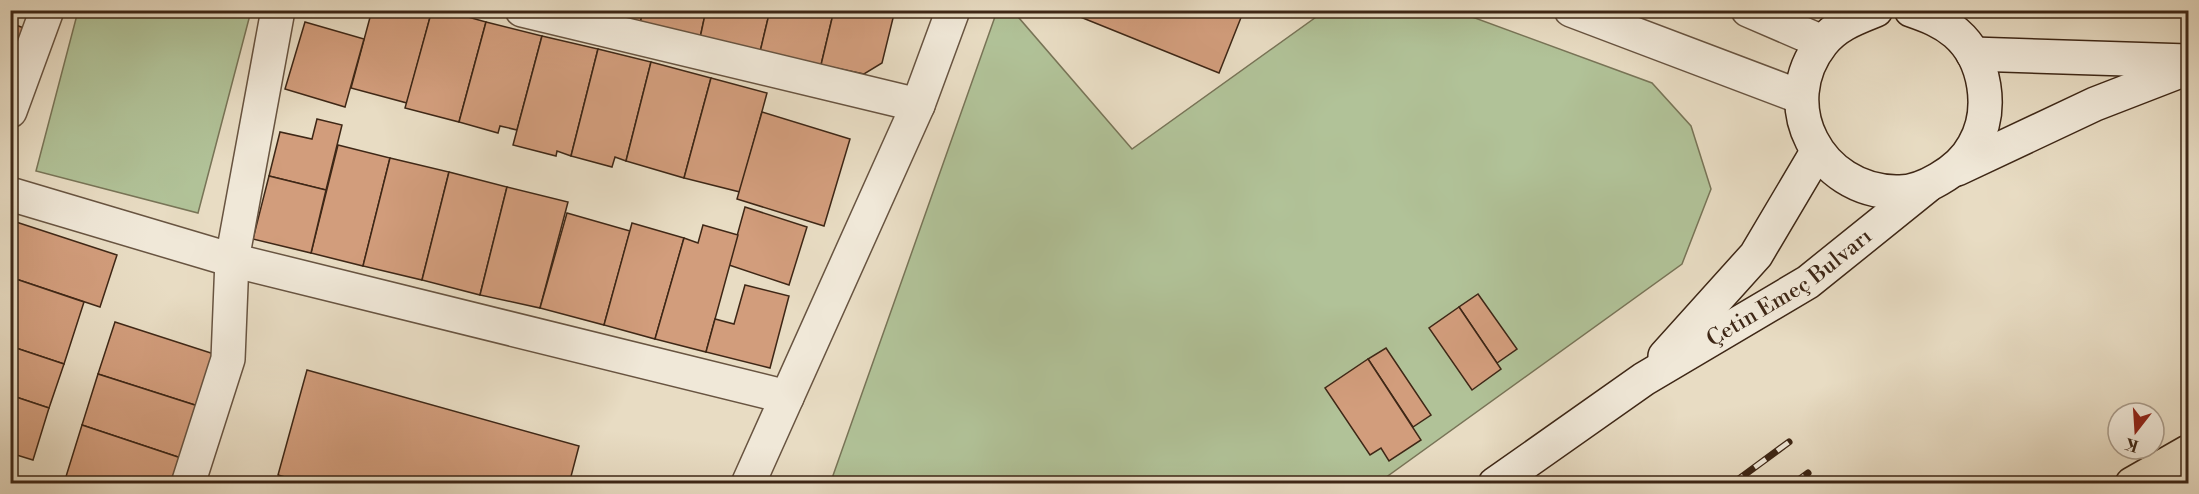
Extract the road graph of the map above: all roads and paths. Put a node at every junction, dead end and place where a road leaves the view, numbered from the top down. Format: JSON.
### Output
{"nodes":[{"id":1,"x":47,"y":10,"type":"edge"},
{"id":2,"x":278,"y":10,"type":"edge"},
{"id":3,"x":522,"y":10,"type":"edge"},
{"id":4,"x":953,"y":10,"type":"edge"},
{"id":5,"x":1570,"y":10,"type":"edge"},
{"id":6,"x":1748,"y":10,"type":"edge"},
{"id":7,"x":1876,"y":10,"type":"edge"},
{"id":8,"x":1911,"y":10,"type":"edge"},
{"id":9,"x":1822,"y":42,"type":"junction"},
{"id":10,"x":1973,"y":54,"type":"junction"},
{"id":11,"x":2188,"y":61,"type":"edge"},
{"id":12,"x":2188,"y":68,"type":"edge"},
{"id":13,"x":1801,"y":96,"type":"junction"},
{"id":14,"x":918,"y":105,"type":"junction"},
{"id":15,"x":10,"y":111,"type":"edge"},
{"id":16,"x":1817,"y":152,"type":"junction"},
{"id":17,"x":1942,"y":177,"type":"junction"},
{"id":18,"x":10,"y":194,"type":"edge"},
{"id":19,"x":232,"y":260,"type":"junction"},
{"id":20,"x":1644,"y":380,"type":"junction"},
{"id":21,"x":787,"y":397,"type":"junction"},
{"id":22,"x":2188,"y":452,"type":"edge"},
{"id":23,"x":188,"y":483,"type":"edge"},
{"id":24,"x":748,"y":483,"type":"edge"},
{"id":25,"x":1496,"y":483,"type":"edge"},
{"id":26,"x":2132,"y":483,"type":"edge"}],
"edges":[{"from":1,"to":15,"type":"street"},
{"from":2,"to":19,"type":"street"},
{"from":3,"to":14,"type":"street"},
{"from":4,"to":14,"type":"street"},
{"from":5,"to":13,"type":"street"},
{"from":6,"to":9,"type":"street"},
{"from":7,"to":9,"type":"street"},
{"from":8,"to":10,"type":"street"},
{"from":9,"to":13,"type":"street"},
{"from":10,"to":11,"type":"street"},
{"from":10,"to":17,"type":"street"},
{"from":12,"to":17,"type":"street","name":"Çetin Emeç Bulvarı"},
{"from":13,"to":16,"type":"street"},
{"from":14,"to":21,"type":"street"},
{"from":16,"to":17,"type":"street"},
{"from":16,"to":20,"type":"street","name":"Çetin Emeç Bulvarı"},
{"from":17,"to":20,"type":"street","name":"Çetin Emeç Bulvarı"},
{"from":18,"to":19,"type":"street"},
{"from":19,"to":21,"type":"street"},
{"from":19,"to":23,"type":"street"},
{"from":20,"to":25,"type":"street","name":"Çetin Emeç Bulvarı"},
{"from":21,"to":24,"type":"street"},
{"from":22,"to":26,"type":"main road"}]}
